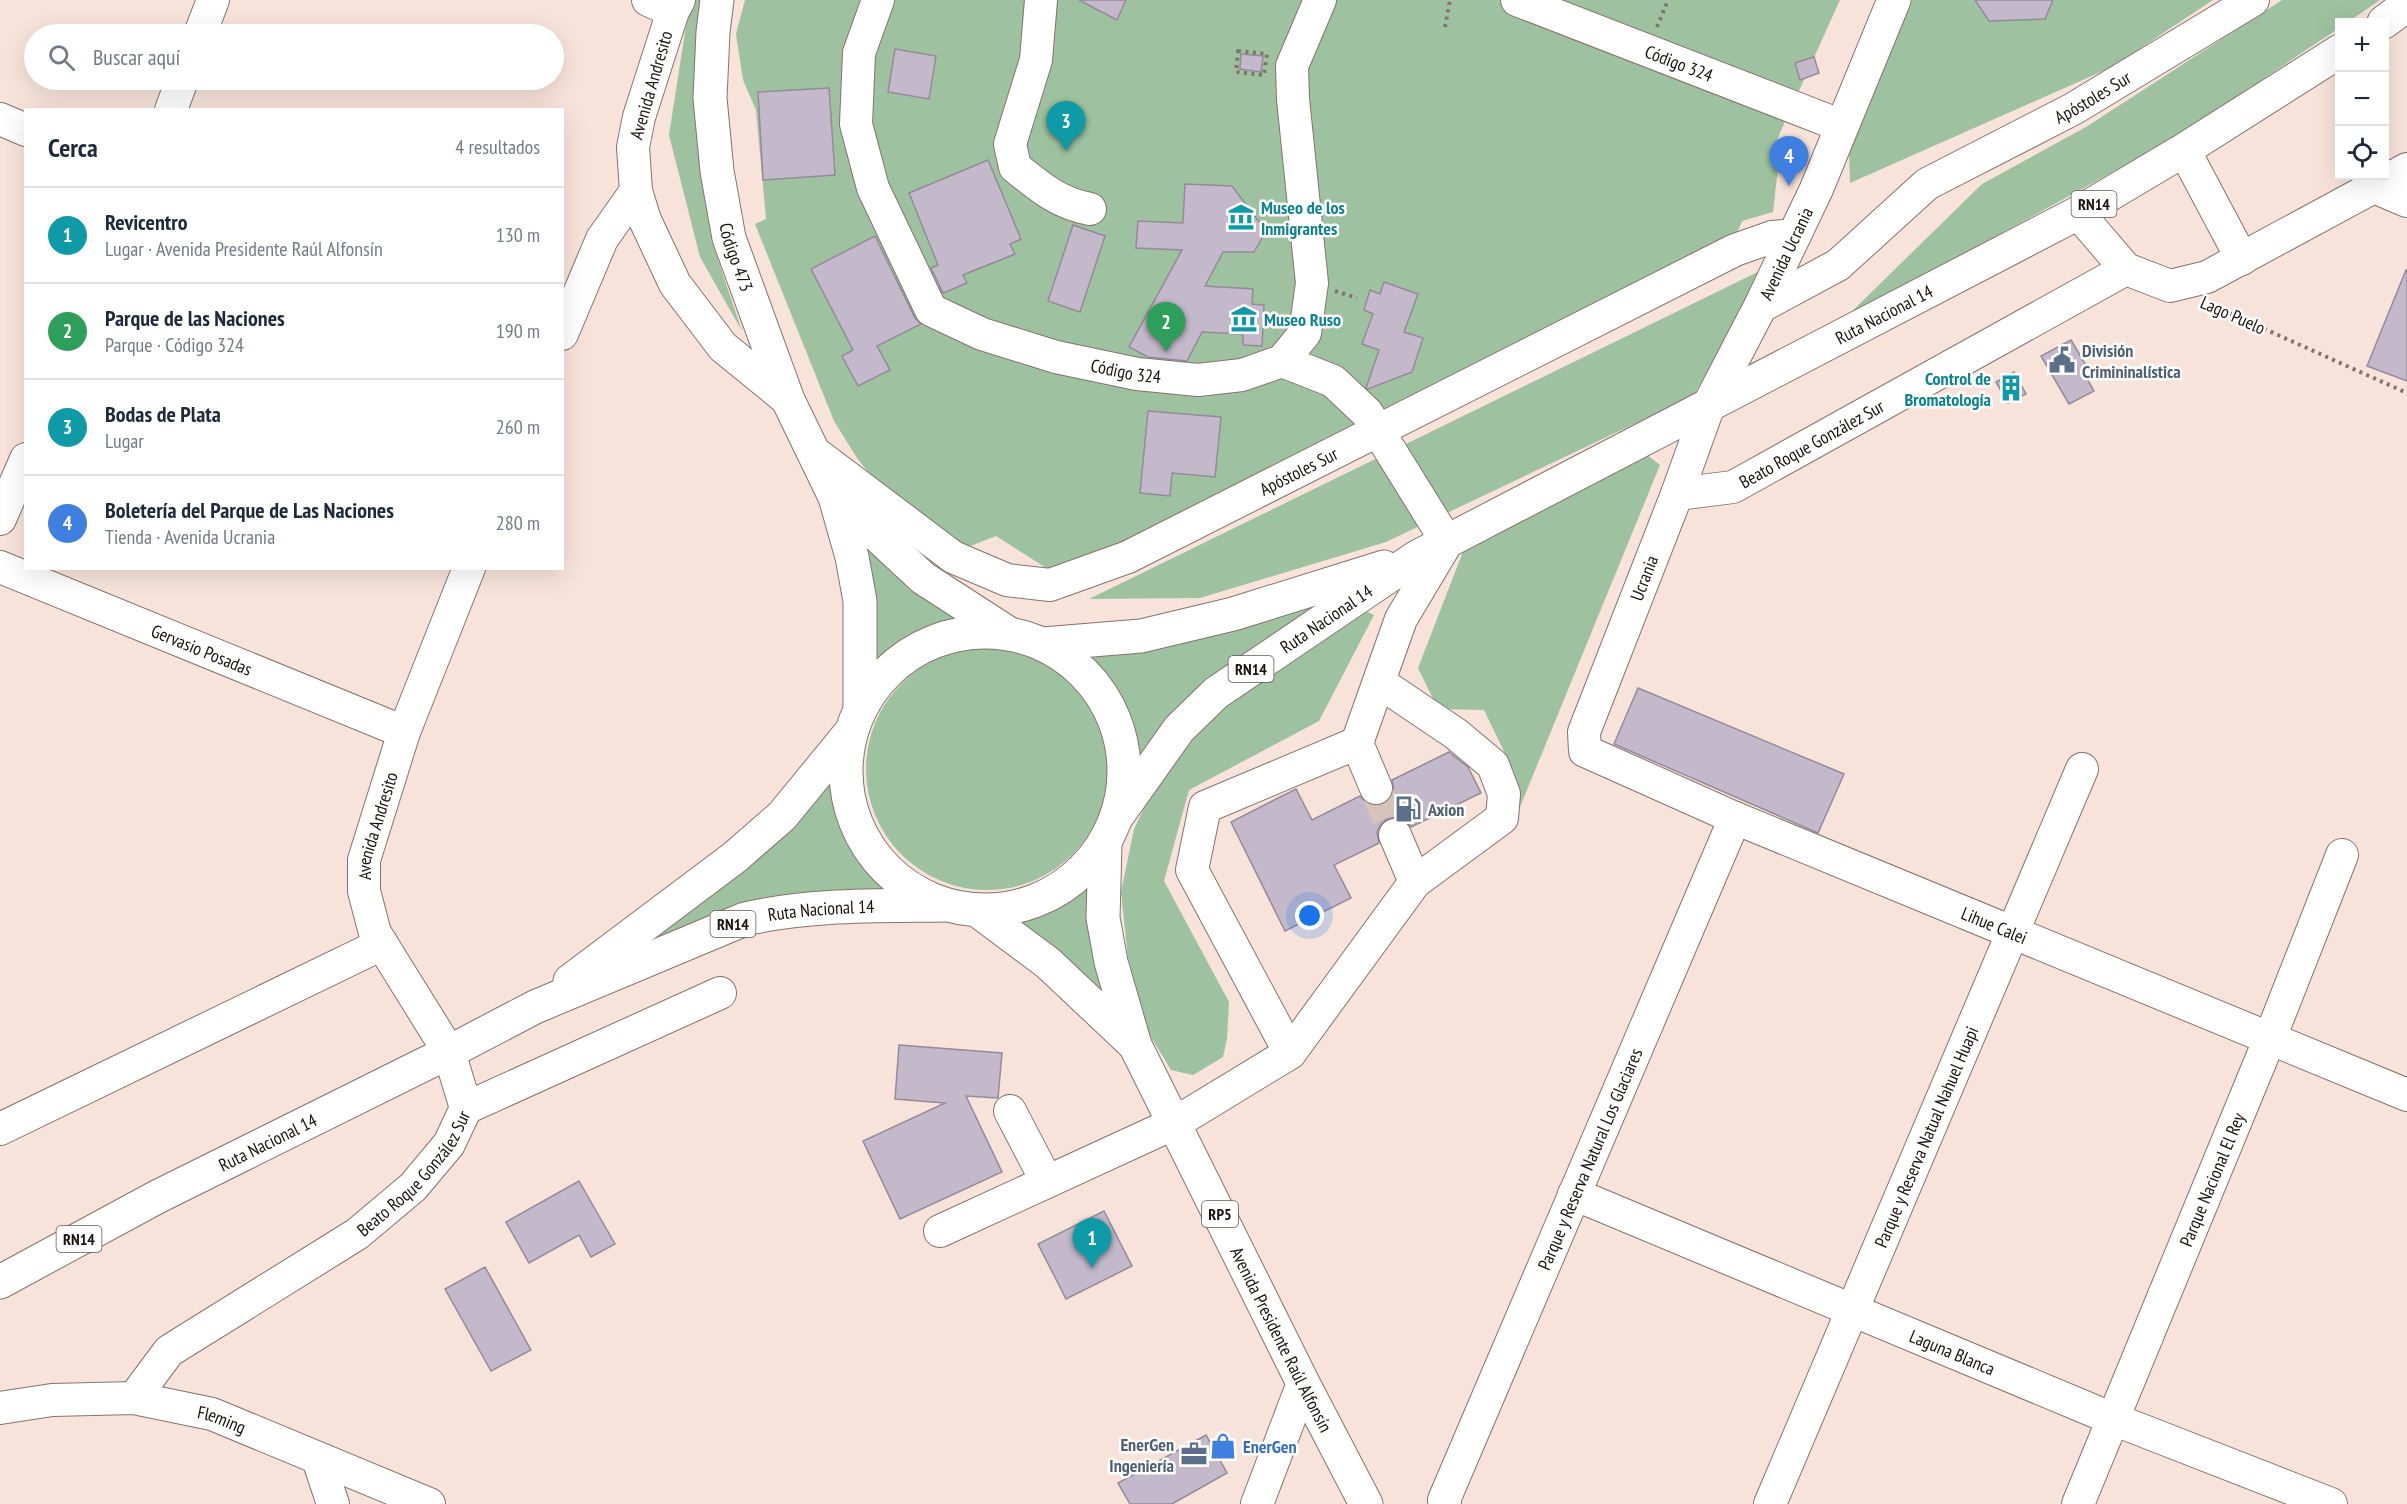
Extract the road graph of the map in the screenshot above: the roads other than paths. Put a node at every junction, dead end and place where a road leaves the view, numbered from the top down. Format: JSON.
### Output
{"nodes":[{"id":1,"x":213,"y":0,"type":"edge"},
{"id":2,"x":717,"y":0,"type":"edge"},
{"id":3,"x":878,"y":0,"type":"edge"},
{"id":4,"x":1041,"y":0,"type":"edge"},
{"id":5,"x":1320,"y":0,"type":"edge"},
{"id":6,"x":1517,"y":0,"type":"edge"},
{"id":7,"x":1894,"y":0,"type":"edge"},
{"id":8,"x":2253,"y":0,"type":"edge"},
{"id":9,"x":667,"y":4,"type":"edge"},
{"id":10,"x":2407,"y":5,"type":"edge"},
{"id":11,"x":2389,"y":18,"type":"edge"},
{"id":12,"x":204,"y":24,"type":"edge"},
{"id":13,"x":2335,"y":54,"type":"edge"},
{"id":14,"x":178,"y":90,"type":"edge"},
{"id":15,"x":172,"y":108,"type":"edge"},
{"id":16,"x":0,"y":119,"type":"edge"},
{"id":17,"x":1842,"y":126,"type":"junction"},
{"id":18,"x":24,"y":129,"type":"edge"},
{"id":19,"x":2184,"y":150,"type":"junction"},
{"id":20,"x":2407,"y":169,"type":"edge"},
{"id":21,"x":2374,"y":187,"type":"junction"},
{"id":22,"x":636,"y":191,"type":"junction"},
{"id":23,"x":2407,"y":201,"type":"edge"},
{"id":24,"x":1090,"y":209,"type":"dead end"},
{"id":25,"x":2078,"y":213,"type":"junction"},
{"id":26,"x":1795,"y":235,"type":"junction"},
{"id":27,"x":2242,"y":259,"type":"junction"},
{"id":28,"x":2127,"y":269,"type":"junction"},
{"id":29,"x":1760,"y":307,"type":"junction"},
{"id":30,"x":564,"y":329,"type":"edge"},
{"id":31,"x":1282,"y":361,"type":"junction"},
{"id":32,"x":788,"y":400,"type":"junction"},
{"id":33,"x":1709,"y":405,"type":"junction"},
{"id":34,"x":1377,"y":431,"type":"junction"},
{"id":35,"x":814,"y":452,"type":"junction"},
{"id":36,"x":24,"y":464,"type":"edge"},
{"id":37,"x":1677,"y":494,"type":"junction"},
{"id":38,"x":836,"y":497,"type":"junction"},
{"id":39,"x":0,"y":519,"type":"edge"},
{"id":40,"x":1447,"y":542,"type":"junction"},
{"id":41,"x":1417,"y":557,"type":"junction"},
{"id":42,"x":0,"y":567,"type":"edge"},
{"id":43,"x":468,"y":570,"type":"edge"},
{"id":44,"x":1008,"y":633,"type":"junction"},
{"id":45,"x":1043,"y":644,"type":"junction"},
{"id":46,"x":1379,"y":681,"type":"junction"},
{"id":47,"x":855,"y":720,"type":"junction"},
{"id":48,"x":404,"y":732,"type":"junction"},
{"id":49,"x":1357,"y":743,"type":"junction"},
{"id":50,"x":1585,"y":751,"type":"joint"},
{"id":51,"x":2082,"y":769,"type":"dead end"},
{"id":52,"x":1376,"y":788,"type":"tunnel mouth"},
{"id":53,"x":1735,"y":818,"type":"junction"},
{"id":54,"x":1112,"y":829,"type":"junction"},
{"id":55,"x":1395,"y":835,"type":"tunnel mouth"},
{"id":56,"x":2342,"y":855,"type":"dead end"},
{"id":57,"x":1415,"y":882,"type":"junction"},
{"id":58,"x":945,"y":905,"type":"junction"},
{"id":59,"x":977,"y":910,"type":"junction"},
{"id":60,"x":2013,"y":932,"type":"junction"},
{"id":61,"x":382,"y":944,"type":"junction"},
{"id":62,"x":720,"y":993,"type":"dead end"},
{"id":63,"x":536,"y":1007,"type":"junction"},
{"id":64,"x":2270,"y":1038,"type":"junction"},
{"id":65,"x":1136,"y":1045,"type":"junction"},
{"id":66,"x":449,"y":1052,"type":"junction"},
{"id":67,"x":1290,"y":1053,"type":"junction"},
{"id":68,"x":2407,"y":1095,"type":"edge"},
{"id":69,"x":466,"y":1108,"type":"junction"},
{"id":70,"x":1010,"y":1111,"type":"dead end"},
{"id":71,"x":1175,"y":1123,"type":"junction"},
{"id":72,"x":0,"y":1129,"type":"edge"},
{"id":73,"x":1047,"y":1182,"type":"junction"},
{"id":74,"x":1574,"y":1194,"type":"junction"},
{"id":75,"x":940,"y":1231,"type":"dead end"},
{"id":76,"x":0,"y":1282,"type":"edge"},
{"id":77,"x":1852,"y":1310,"type":"junction"},
{"id":78,"x":1304,"y":1383,"type":"junction"},
{"id":79,"x":134,"y":1398,"type":"junction"},
{"id":80,"x":0,"y":1408,"type":"edge"},
{"id":81,"x":2113,"y":1419,"type":"junction"},
{"id":82,"x":318,"y":1459,"type":"junction"},
{"id":83,"x":1444,"y":1502,"type":"edge"},
{"id":84,"x":333,"y":1504,"type":"edge"},
{"id":85,"x":429,"y":1504,"type":"edge"},
{"id":86,"x":1257,"y":1504,"type":"edge"},
{"id":87,"x":1366,"y":1504,"type":"edge"},
{"id":88,"x":1770,"y":1504,"type":"edge"},
{"id":89,"x":2078,"y":1504,"type":"edge"},
{"id":90,"x":2331,"y":1504,"type":"edge"}],
"edges":[{"from":1,"to":12,"type":"street"},
{"from":2,"to":32,"type":"main road","name":"Código 473"},
{"from":3,"to":31,"type":"street","name":"Código 324"},
{"from":4,"to":24,"type":"street"},
{"from":5,"to":31,"type":"street"},
{"from":6,"to":17,"type":"street","name":"Código 324"},
{"from":7,"to":17,"type":"main road","name":"Avenida Ucrania"},
{"from":8,"to":29,"type":"street","name":"Apóstoles Sur"},
{"from":9,"to":22,"type":"street","name":"Avenida Andresito"},
{"from":10,"to":11,"type":"main road"},
{"from":13,"to":19,"type":"main road","name":"Ruta Nacional 14","number":"RN14"},
{"from":14,"to":15,"type":"street"},
{"from":16,"to":18,"type":"street"},
{"from":17,"to":26,"type":"main road","name":"Avenida Ucrania"},
{"from":19,"to":25,"type":"main road","name":"Ruta Nacional 14","number":"RN14"},
{"from":19,"to":27,"type":"street"},
{"from":20,"to":21,"type":"street"},
{"from":21,"to":23,"type":"street"},
{"from":21,"to":27,"type":"street"},
{"from":22,"to":30,"type":"street"},
{"from":22,"to":32,"type":"street","name":"Avenida Andresito"},
{"from":25,"to":28,"type":"street"},
{"from":25,"to":33,"type":"main road","name":"Ruta Nacional 14","number":"RN14"},
{"from":26,"to":29,"type":"main road","name":"Avenida Ucrania"},
{"from":26,"to":34,"type":"street","name":"Apóstoles Sur"},
{"from":27,"to":28,"type":"street"},
{"from":28,"to":37,"type":"street","name":"Beato Roque González Sur"},
{"from":29,"to":33,"type":"main road","name":"Avenida Ucrania"},
{"from":31,"to":34,"type":"street"},
{"from":32,"to":35,"type":"main road","name":"Código 473"},
{"from":33,"to":37,"type":"street","name":"Ucrania"},
{"from":33,"to":40,"type":"main road","name":"Ruta Nacional 14","number":"RN14"},
{"from":34,"to":35,"type":"street","name":"Apóstoles Sur"},
{"from":34,"to":40,"type":"street"},
{"from":35,"to":38,"type":"main road","name":"Código 473"},
{"from":36,"to":39,"type":"street"},
{"from":37,"to":50,"type":"street","name":"Ucrania"},
{"from":38,"to":44,"type":"main road"},
{"from":38,"to":47,"type":"main road"},
{"from":40,"to":41,"type":"main road","name":"Ruta Nacional 14","number":"RN14"},
{"from":40,"to":46,"type":"street"},
{"from":41,"to":45,"type":"main road","name":"Ruta Nacional 14","number":"RN14"},
{"from":41,"to":54,"type":"main road","name":"Ruta Nacional 14","number":"RN14"},
{"from":42,"to":48,"type":"street","name":"Gervasio Posadas"},
{"from":43,"to":48,"type":"street","name":"Avenida Andresito"},
{"from":44,"to":45,"type":"main road","number":"RN14"},
{"from":44,"to":47,"type":"main road","number":"RN14"},
{"from":45,"to":54,"type":"main road","number":"RN14"},
{"from":46,"to":49,"type":"street"},
{"from":46,"to":57,"type":"street"},
{"from":47,"to":58,"type":"main road","number":"RN14"},
{"from":47,"to":63,"type":"main road","name":"Ruta Nacional 14","number":"RN14"},
{"from":48,"to":61,"type":"street","name":"Avenida Andresito"},
{"from":49,"to":52,"type":"street"},
{"from":49,"to":67,"type":"street"},
{"from":50,"to":53,"type":"street","name":"Lihue Calei"},
{"from":51,"to":60,"type":"street","name":"Parque y Reserva Natual Nahuel Huapi"},
{"from":53,"to":60,"type":"street","name":"Lihue Calei"},
{"from":53,"to":74,"type":"street","name":"Parque y Reserva Natural Los Glaciares"},
{"from":54,"to":59,"type":"main road","number":"RN14"},
{"from":54,"to":65,"type":"main road","name":"Avenida Presidente Raúl Alfonsín","number":"RP5"},
{"from":55,"to":57,"type":"street"},
{"from":56,"to":64,"type":"street","name":"Parque Nacional El Rey"},
{"from":57,"to":67,"type":"street"},
{"from":58,"to":59,"type":"main road","number":"RN14"},
{"from":58,"to":63,"type":"main road","name":"Ruta Nacional 14","number":"RN14"},
{"from":59,"to":65,"type":"main road","name":"Avenida Presidente Raúl Alfonsín","number":"RP5"},
{"from":60,"to":64,"type":"street","name":"Lihue Calei"},
{"from":60,"to":77,"type":"street","name":"Parque y Reserva Natual Nahuel Huapi"},
{"from":61,"to":66,"type":"street","name":"Avenida Andresito"},
{"from":61,"to":72,"type":"street"},
{"from":62,"to":69,"type":"street","name":"Beato Roque González Sur"},
{"from":63,"to":66,"type":"main road","name":"Ruta Nacional 14","number":"RN14"},
{"from":64,"to":68,"type":"street","name":"Lihue Calei"},
{"from":64,"to":81,"type":"street","name":"Parque Nacional El Rey"},
{"from":65,"to":71,"type":"main road","name":"Avenida Presidente Raúl Alfonsín","number":"RP5"},
{"from":66,"to":69,"type":"street","name":"Avenida Andresito"},
{"from":66,"to":76,"type":"main road","name":"Ruta Nacional 14","number":"RN14"},
{"from":67,"to":71,"type":"street"},
{"from":69,"to":79,"type":"street","name":"Beato Roque González Sur"},
{"from":70,"to":73,"type":"street"},
{"from":71,"to":73,"type":"street"},
{"from":71,"to":78,"type":"main road","name":"Avenida Presidente Raúl Alfonsín","number":"RP5"},
{"from":73,"to":75,"type":"street"},
{"from":74,"to":77,"type":"street","name":"Laguna Blanca"},
{"from":74,"to":83,"type":"street","name":"Parque y Reserva Natural Los Glaciares"},
{"from":77,"to":81,"type":"street","name":"Laguna Blanca"},
{"from":77,"to":88,"type":"street","name":"Parque y Reserva Natual Nahuel Huapi"},
{"from":78,"to":86,"type":"street"},
{"from":78,"to":87,"type":"main road","name":"Avenida Presidente Raúl Alfonsín","number":"RP5"},
{"from":79,"to":80,"type":"street","name":"Fleming"},
{"from":79,"to":82,"type":"street","name":"Fleming"},
{"from":81,"to":89,"type":"street","name":"Parque Nacional El Rey"},
{"from":81,"to":90,"type":"street","name":"Laguna Blanca"},
{"from":82,"to":84,"type":"street"},
{"from":82,"to":85,"type":"street","name":"Fleming"}]}
